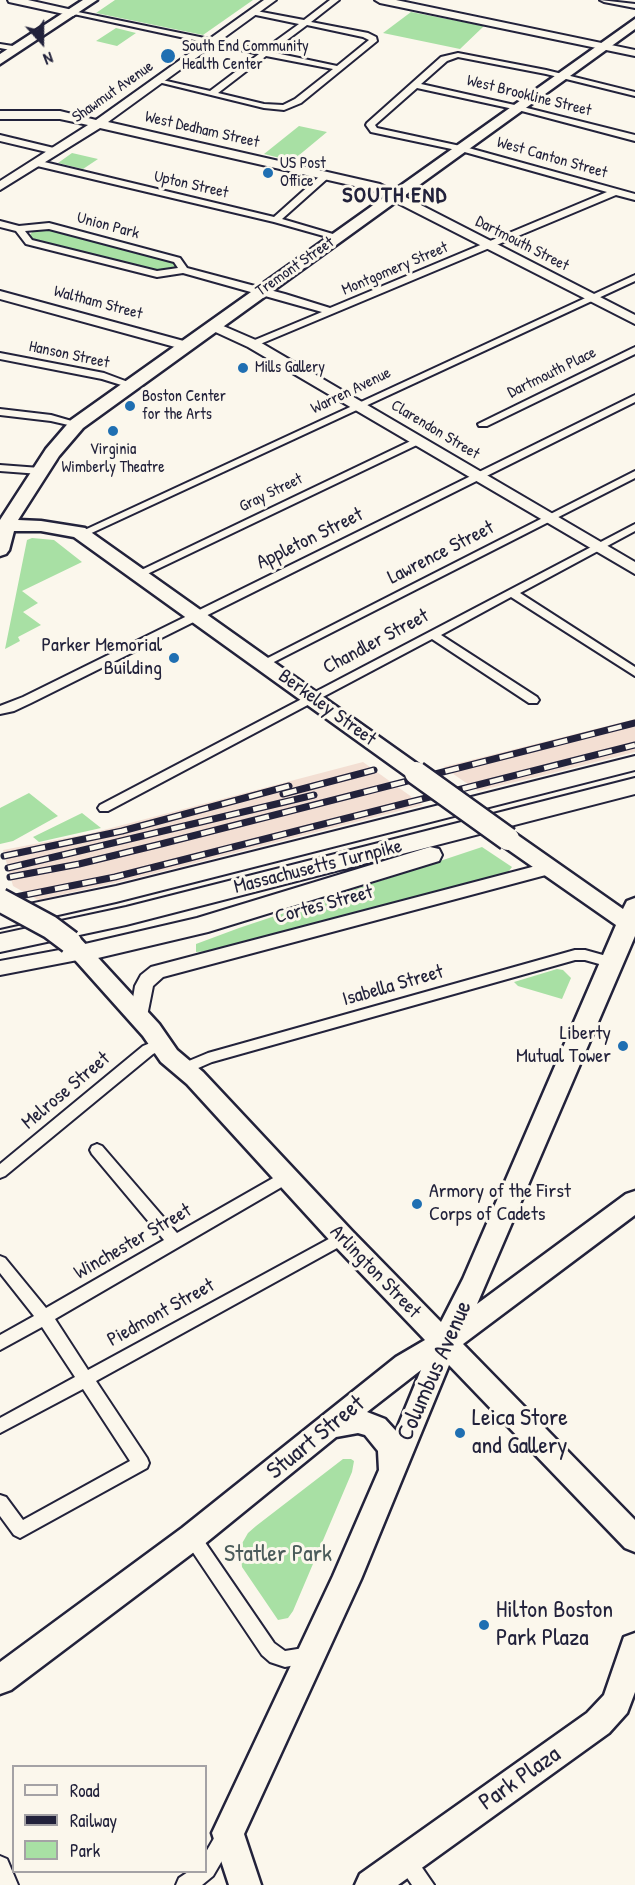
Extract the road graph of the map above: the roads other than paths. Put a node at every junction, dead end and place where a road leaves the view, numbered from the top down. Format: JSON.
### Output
{"nodes":[{"id":1,"x":13,"y":0,"type":"edge"},
{"id":2,"x":92,"y":0,"type":"edge"},
{"id":3,"x":271,"y":0,"type":"edge"},
{"id":4,"x":335,"y":0,"type":"edge"},
{"id":5,"x":380,"y":0,"type":"edge"},
{"id":6,"x":604,"y":0,"type":"edge"},
{"id":7,"x":635,"y":6,"type":"edge"},
{"id":8,"x":254,"y":12,"type":"junction"},
{"id":9,"x":73,"y":13,"type":"junction"},
{"id":10,"x":306,"y":22,"type":"junction"},
{"id":11,"x":635,"y":23,"type":"edge"},
{"id":12,"x":212,"y":42,"type":"junction"},
{"id":13,"x":0,"y":45,"type":"edge"},
{"id":14,"x":605,"y":45,"type":"junction"},
{"id":15,"x":16,"y":49,"type":"junction"},
{"id":16,"x":267,"y":53,"type":"junction"},
{"id":17,"x":635,"y":53,"type":"edge"},
{"id":18,"x":0,"y":60,"type":"edge"},
{"id":19,"x":337,"y":68,"type":"junction"},
{"id":20,"x":562,"y":76,"type":"junction"},
{"id":21,"x":158,"y":81,"type":"junction"},
{"id":22,"x":415,"y":86,"type":"junction"},
{"id":23,"x":212,"y":93,"type":"junction"},
{"id":24,"x":635,"y":94,"type":"edge"},
{"id":25,"x":519,"y":108,"type":"junction"},
{"id":26,"x":0,"y":115,"type":"edge"},
{"id":27,"x":98,"y":124,"type":"junction"},
{"id":28,"x":0,"y":138,"type":"edge"},
{"id":29,"x":635,"y":138,"type":"edge"},
{"id":30,"x":462,"y":149,"type":"junction"},
{"id":31,"x":55,"y":152,"type":"junction"},
{"id":32,"x":36,"y":163,"type":"junction"},
{"id":33,"x":325,"y":176,"type":"junction"},
{"id":34,"x":0,"y":186,"type":"edge"},
{"id":35,"x":615,"y":192,"type":"junction"},
{"id":36,"x":394,"y":196,"type":"junction"},
{"id":37,"x":635,"y":197,"type":"edge"},
{"id":38,"x":276,"y":220,"type":"junction"},
{"id":39,"x":0,"y":224,"type":"edge"},
{"id":40,"x":19,"y":229,"type":"junction"},
{"id":41,"x":338,"y":237,"type":"junction"},
{"id":42,"x":487,"y":245,"type":"junction"},
{"id":43,"x":183,"y":270,"type":"junction"},
{"id":44,"x":635,"y":278,"type":"edge"},
{"id":45,"x":262,"y":291,"type":"junction"},
{"id":46,"x":0,"y":295,"type":"edge"},
{"id":47,"x":592,"y":298,"type":"junction"},
{"id":48,"x":332,"y":312,"type":"junction"},
{"id":49,"x":635,"y":320,"type":"edge"},
{"id":50,"x":214,"y":326,"type":"junction"},
{"id":51,"x":253,"y":344,"type":"junction"},
{"id":52,"x":186,"y":346,"type":"junction"},
{"id":53,"x":635,"y":350,"type":"edge"},
{"id":54,"x":0,"y":356,"type":"edge"},
{"id":55,"x":131,"y":385,"type":"junction"},
{"id":56,"x":635,"y":398,"type":"edge"},
{"id":57,"x":358,"y":406,"type":"junction"},
{"id":58,"x":0,"y":412,"type":"edge"},
{"id":59,"x":77,"y":424,"type":"junction"},
{"id":60,"x":483,"y":424,"type":"dead end"},
{"id":61,"x":417,"y":441,"type":"junction"},
{"id":62,"x":0,"y":468,"type":"edge"},
{"id":63,"x":40,"y":471,"type":"junction"},
{"id":64,"x":635,"y":474,"type":"edge"},
{"id":65,"x":477,"y":476,"type":"junction"},
{"id":66,"x":548,"y":518,"type":"junction"},
{"id":67,"x":3,"y":525,"type":"edge"},
{"id":68,"x":635,"y":527,"type":"edge"},
{"id":69,"x":81,"y":534,"type":"junction"},
{"id":70,"x":597,"y":547,"type":"junction"},
{"id":71,"x":0,"y":550,"type":"edge"},
{"id":72,"x":635,"y":569,"type":"edge"},
{"id":73,"x":138,"y":574,"type":"junction"},
{"id":74,"x":511,"y":592,"type":"junction"},
{"id":75,"x":196,"y":615,"type":"junction"},
{"id":76,"x":432,"y":634,"type":"junction"},
{"id":77,"x":264,"y":663,"type":"junction"},
{"id":78,"x":635,"y":672,"type":"edge"},
{"id":79,"x":312,"y":698,"type":"junction"},
{"id":80,"x":533,"y":700,"type":"dead end"},
{"id":81,"x":0,"y":710,"type":"edge"},
{"id":82,"x":635,"y":763,"type":"edge"},
{"id":83,"x":635,"y":786,"type":"edge"},
{"id":84,"x":575,"y":802,"type":"junction"},
{"id":85,"x":104,"y":808,"type":"dead end"},
{"id":86,"x":551,"y":868,"type":"junction"},
{"id":87,"x":0,"y":900,"type":"edge"},
{"id":88,"x":0,"y":919,"type":"edge"},
{"id":89,"x":633,"y":919,"type":"edge"},
{"id":90,"x":0,"y":943,"type":"edge"},
{"id":91,"x":75,"y":947,"type":"junction"},
{"id":92,"x":610,"y":962,"type":"junction"},
{"id":93,"x":0,"y":968,"type":"edge"},
{"id":94,"x":150,"y":1030,"type":"junction"},
{"id":95,"x":192,"y":1072,"type":"junction"},
{"id":96,"x":97,"y":1150,"type":"dead end"},
{"id":97,"x":0,"y":1172,"type":"edge"},
{"id":98,"x":286,"y":1177,"type":"junction"},
{"id":99,"x":635,"y":1201,"type":"edge"},
{"id":100,"x":343,"y":1238,"type":"junction"},
{"id":101,"x":174,"y":1241,"type":"junction"},
{"id":102,"x":0,"y":1262,"type":"edge"},
{"id":103,"x":45,"y":1318,"type":"junction"},
{"id":104,"x":0,"y":1343,"type":"edge"},
{"id":105,"x":444,"y":1343,"type":"junction"},
{"id":106,"x":84,"y":1378,"type":"junction"},
{"id":107,"x":0,"y":1426,"type":"edge"},
{"id":108,"x":329,"y":1428,"type":"junction"},
{"id":109,"x":392,"y":1469,"type":"junction"},
{"id":110,"x":0,"y":1502,"type":"edge"},
{"id":111,"x":192,"y":1537,"type":"junction"},
{"id":112,"x":635,"y":1539,"type":"edge"},
{"id":113,"x":635,"y":1647,"type":"edge"},
{"id":114,"x":313,"y":1654,"type":"junction"},
{"id":115,"x":0,"y":1680,"type":"edge"},
{"id":116,"x":228,"y":1833,"type":"junction"},
{"id":117,"x":405,"y":1860,"type":"junction"},
{"id":118,"x":0,"y":1866,"type":"edge"},
{"id":119,"x":207,"y":1867,"type":"edge"},
{"id":120,"x":8,"y":1885,"type":"edge"},
{"id":121,"x":245,"y":1885,"type":"edge"},
{"id":122,"x":371,"y":1885,"type":"edge"},
{"id":123,"x":424,"y":1885,"type":"edge"}],
"edges":[{"from":1,"to":9,"type":"main road"},
{"from":2,"to":9,"type":"main road"},
{"from":3,"to":8,"type":"main road","name":"Shawmut Avenue"},
{"from":4,"to":10,"type":"street"},
{"from":5,"to":14,"type":"main road"},
{"from":6,"to":7,"type":"street"},
{"from":8,"to":10,"type":"street"},
{"from":8,"to":12,"type":"main road","name":"Shawmut Avenue"},
{"from":9,"to":12,"type":"street"},
{"from":9,"to":15,"type":"main road"},
{"from":10,"to":16,"type":"street"},
{"from":10,"to":19,"type":"street"},
{"from":11,"to":14,"type":"main road","name":"Tremont Street"},
{"from":12,"to":16,"type":"street"},
{"from":12,"to":21,"type":"main road","name":"Shawmut Avenue"},
{"from":13,"to":15,"type":"street"},
{"from":14,"to":17,"type":"main road"},
{"from":14,"to":20,"type":"main road","name":"Tremont Street"},
{"from":15,"to":18,"type":"main road"},
{"from":16,"to":19,"type":"street"},
{"from":16,"to":23,"type":"street"},
{"from":19,"to":23,"type":"street"},
{"from":20,"to":22,"type":"street"},
{"from":20,"to":24,"type":"street"},
{"from":20,"to":25,"type":"main road","name":"Tremont Street"},
{"from":21,"to":23,"type":"street"},
{"from":21,"to":27,"type":"main road","name":"Shawmut Avenue"},
{"from":22,"to":25,"type":"street","name":"West Brookline Street"},
{"from":22,"to":30,"type":"street","name":"West Canton Street"},
{"from":25,"to":29,"type":"street","name":"West Brookline Street"},
{"from":25,"to":30,"type":"main road","name":"Tremont Street"},
{"from":26,"to":27,"type":"main road","name":"West Dedham Street"},
{"from":27,"to":31,"type":"main road","name":"Shawmut Avenue"},
{"from":27,"to":33,"type":"main road","name":"West Dedham Street"},
{"from":28,"to":31,"type":"street"},
{"from":30,"to":35,"type":"street","name":"West Canton Street"},
{"from":30,"to":36,"type":"main road","name":"Tremont Street"},
{"from":31,"to":32,"type":"main road","name":"Shawmut Avenue"},
{"from":32,"to":34,"type":"main road","name":"Shawmut Avenue"},
{"from":32,"to":38,"type":"street","name":"Upton Street"},
{"from":33,"to":36,"type":"main road","name":"West Dedham Street"},
{"from":33,"to":38,"type":"street"},
{"from":35,"to":37,"type":"street","name":"West Canton Street"},
{"from":35,"to":42,"type":"street","name":"Montgomery Street"},
{"from":36,"to":41,"type":"main road","name":"Tremont Street"},
{"from":36,"to":42,"type":"main road","name":"Dartmouth Street"},
{"from":38,"to":41,"type":"street","name":"Upton Street"},
{"from":39,"to":40,"type":"street","name":"Union Park"},
{"from":40,"to":43,"type":"street","name":"Union Park"},
{"from":40,"to":43,"type":"street","name":"Union Park"},
{"from":41,"to":45,"type":"main road","name":"Tremont Street"},
{"from":42,"to":47,"type":"main road","name":"Dartmouth Street"},
{"from":42,"to":48,"type":"street","name":"Montgomery Street"},
{"from":43,"to":45,"type":"street","name":"Union Park"},
{"from":44,"to":47,"type":"street","name":"Warren Avenue"},
{"from":45,"to":48,"type":"street","name":"Union Park"},
{"from":45,"to":50,"type":"main road","name":"Tremont Street"},
{"from":46,"to":52,"type":"main road","name":"Waltham Street"},
{"from":47,"to":49,"type":"main road","name":"Dartmouth Street"},
{"from":47,"to":57,"type":"street","name":"Warren Avenue"},
{"from":48,"to":51,"type":"street","name":"Montgomery Street"},
{"from":50,"to":51,"type":"main road","name":"Clarendon Street"},
{"from":50,"to":52,"type":"main road","name":"Tremont Street"},
{"from":51,"to":57,"type":"main road","name":"Clarendon Street"},
{"from":52,"to":55,"type":"main road","name":"Tremont Street"},
{"from":53,"to":60,"type":"street","name":"Dartmouth Place"},
{"from":54,"to":55,"type":"street","name":"Hanson Street"},
{"from":55,"to":59,"type":"main road","name":"Tremont Street"},
{"from":56,"to":65,"type":"street","name":"Appleton Street"},
{"from":57,"to":61,"type":"main road","name":"Clarendon Street"},
{"from":57,"to":69,"type":"street","name":"Warren Avenue"},
{"from":58,"to":59,"type":"street"},
{"from":59,"to":63,"type":"main road","name":"Tremont Street"},
{"from":61,"to":65,"type":"main road","name":"Clarendon Street"},
{"from":61,"to":73,"type":"street","name":"Gray Street"},
{"from":62,"to":63,"type":"street"},
{"from":63,"to":67,"type":"main road","name":"Tremont Street"},
{"from":64,"to":66,"type":"street","name":"Lawrence Street"},
{"from":65,"to":66,"type":"main road","name":"Clarendon Street"},
{"from":65,"to":75,"type":"street","name":"Appleton Street"},
{"from":66,"to":70,"type":"main road","name":"Clarendon Street"},
{"from":66,"to":77,"type":"street","name":"Lawrence Street"},
{"from":67,"to":69,"type":"main road","name":"Berkeley Street"},
{"from":67,"to":71,"type":"main road","name":"Tremont Street"},
{"from":68,"to":70,"type":"street","name":"Chandler Street"},
{"from":69,"to":73,"type":"main road","name":"Berkeley Street"},
{"from":70,"to":72,"type":"main road","name":"Clarendon Street"},
{"from":70,"to":74,"type":"street","name":"Chandler Street"},
{"from":73,"to":75,"type":"main road","name":"Berkeley Street"},
{"from":74,"to":76,"type":"street","name":"Chandler Street"},
{"from":74,"to":78,"type":"street"},
{"from":75,"to":77,"type":"main road","name":"Berkeley Street"},
{"from":75,"to":81,"type":"street","name":"Appleton Street"},
{"from":76,"to":79,"type":"street","name":"Chandler Street"},
{"from":76,"to":80,"type":"street"},
{"from":77,"to":79,"type":"main road","name":"Berkeley Street"},
{"from":79,"to":85,"type":"street","name":"Chandler Street"},
{"from":79,"to":86,"type":"main road","name":"Berkeley Street","bridge":true},
{"from":82,"to":88,"type":"highway","name":"Massachusetts Turnpike"},
{"from":83,"to":84,"type":"highway","name":"Massachusetts Turnpike"},
{"from":84,"to":90,"type":"highway","name":"Massachusetts Turnpike"},
{"from":84,"to":91,"type":"highway"},
{"from":86,"to":89,"type":"main road","name":"Berkeley Street"},
{"from":86,"to":94,"type":"street","name":"Cortes Street"},
{"from":87,"to":91,"type":"main road","name":"Arlington Street","bridge":true},
{"from":89,"to":92,"type":"main road","name":"Columbus Avenue"},
{"from":91,"to":93,"type":"main road"},
{"from":91,"to":94,"type":"main road","name":"Arlington Street"},
{"from":92,"to":95,"type":"street","name":"Isabella Street"},
{"from":92,"to":105,"type":"main road","name":"Columbus Avenue"},
{"from":94,"to":95,"type":"main road","name":"Arlington Street"},
{"from":94,"to":97,"type":"street","name":"Melrose Street"},
{"from":95,"to":98,"type":"main road","name":"Arlington Street"},
{"from":96,"to":101,"type":"street"},
{"from":98,"to":100,"type":"main road","name":"Arlington Street"},
{"from":98,"to":101,"type":"street","name":"Winchester Street"},
{"from":99,"to":105,"type":"main road","name":"Stuart Street"},
{"from":100,"to":105,"type":"main road","name":"Arlington Street"},
{"from":100,"to":106,"type":"street","name":"Piedmont Street"},
{"from":101,"to":103,"type":"street","name":"Winchester Street"},
{"from":102,"to":103,"type":"street"},
{"from":103,"to":104,"type":"street","name":"Winchester Street"},
{"from":103,"to":106,"type":"street"},
{"from":105,"to":108,"type":"main road","name":"Stuart Street"},
{"from":105,"to":109,"type":"main road","name":"Columbus Avenue"},
{"from":105,"to":112,"type":"main road","name":"Arlington Street"},
{"from":106,"to":107,"type":"street","name":"Piedmont Street"},
{"from":106,"to":110,"type":"street"},
{"from":108,"to":109,"type":"main road"},
{"from":108,"to":111,"type":"main road","name":"Stuart Street"},
{"from":109,"to":114,"type":"main road","name":"Columbus Avenue"},
{"from":111,"to":114,"type":"street"},
{"from":111,"to":115,"type":"main road","name":"Stuart Street"},
{"from":113,"to":117,"type":"main road","name":"Park Plaza"},
{"from":114,"to":116,"type":"main road","name":"Columbus Avenue"},
{"from":116,"to":119,"type":"street","name":"Columbus Avenue"},
{"from":116,"to":121,"type":"main road"},
{"from":117,"to":122,"type":"main road","name":"Park Plaza"},
{"from":117,"to":123,"type":"street"},
{"from":118,"to":120,"type":"street"}]}
